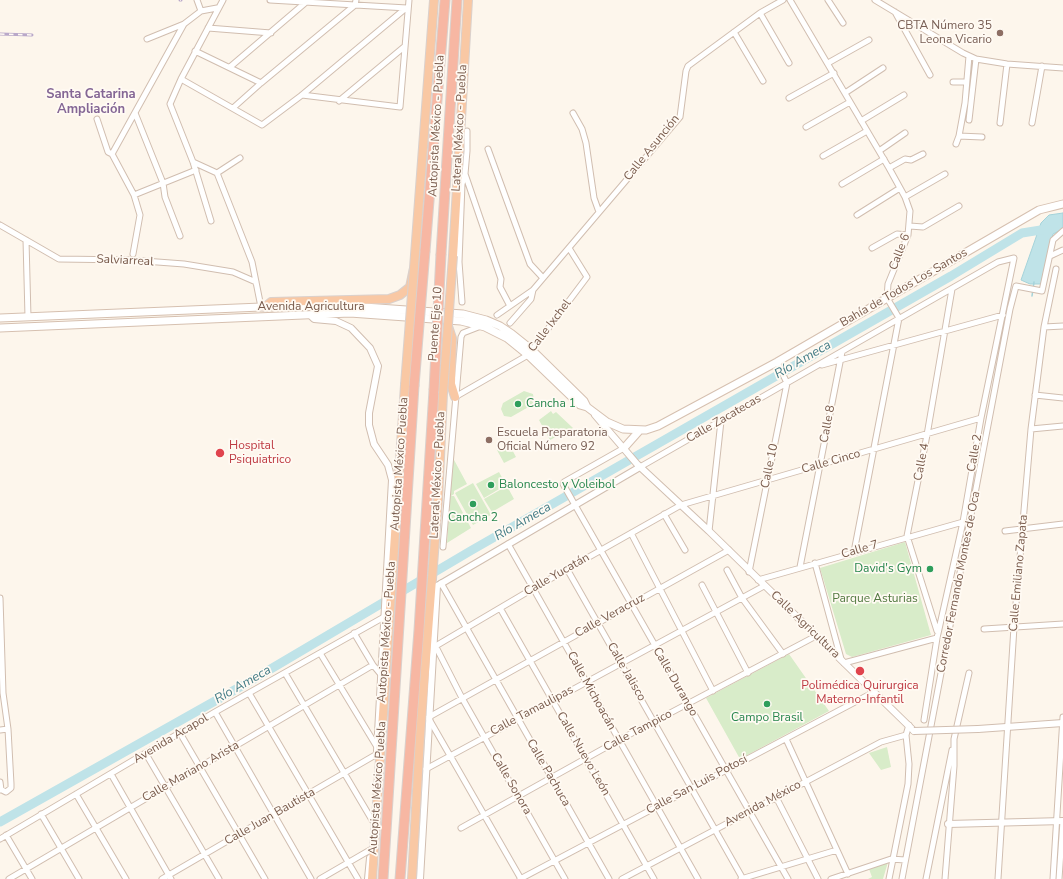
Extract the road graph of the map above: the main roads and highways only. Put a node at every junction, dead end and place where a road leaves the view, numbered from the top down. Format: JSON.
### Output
{"nodes":[{"id":1,"x":434,"y":0,"type":"edge"},
{"id":2,"x":444,"y":0,"type":"edge"},
{"id":3,"x":457,"y":0,"type":"edge"},
{"id":4,"x":468,"y":0,"type":"edge"},
{"id":5,"x":1063,"y":204,"type":"edge"},
{"id":6,"x":425,"y":251,"type":"joint"},
{"id":7,"x":442,"y":254,"type":"joint"},
{"id":8,"x":453,"y":256,"type":"joint"},
{"id":9,"x":414,"y":268,"type":"junction"},
{"id":10,"x":263,"y":307,"type":"junction"},
{"id":11,"x":0,"y":318,"type":"edge"},
{"id":12,"x":448,"y":326,"type":"junction"},
{"id":13,"x":0,"y":328,"type":"edge"},
{"id":14,"x":530,"y":353,"type":"junction"},
{"id":15,"x":414,"y":386,"type":"joint"},
{"id":16,"x":443,"y":393,"type":"joint"},
{"id":17,"x":455,"y":397,"type":"road end"},
{"id":18,"x":640,"y":430,"type":"junction"},
{"id":19,"x":626,"y":450,"type":"road end"},
{"id":20,"x":372,"y":879,"type":"edge"},
{"id":21,"x":383,"y":879,"type":"edge"},
{"id":22,"x":400,"y":879,"type":"edge"},
{"id":23,"x":412,"y":879,"type":"edge"}],
"edges":[{"from":1,"to":9,"type":"highway"},
{"from":2,"to":6,"type":"highway","name":"Autopista México - Puebla"},
{"from":3,"to":7,"type":"highway","name":"Autopista México - Puebla"},
{"from":4,"to":8,"type":"highway","name":"Lateral México - Puebla"},
{"from":5,"to":18,"type":"main road","name":"Bahía de Todos Los Santos"},
{"from":6,"to":15,"type":"highway","name":"Puente Eje 10","bridge":true},
{"from":7,"to":22,"type":"highway","name":"Puente Eje 10","bridge":true},
{"from":8,"to":12,"type":"highway","name":"Puente Eje 10","bridge":true},
{"from":9,"to":10,"type":"highway"},
{"from":9,"to":20,"type":"highway","name":"Autopista México Puebla","bridge":true},
{"from":10,"to":11,"type":"main road","name":"Avenida Agricultura"},
{"from":10,"to":14,"type":"main road","name":"Avenida Agricultura"},
{"from":12,"to":16,"type":"highway","name":"Puente Eje 10","bridge":true},
{"from":12,"to":17,"type":"highway"},
{"from":13,"to":14,"type":"main road","name":"Avenida Agricultura"},
{"from":14,"to":18,"type":"main road","name":"Avenida Agricultura"},
{"from":15,"to":21,"type":"highway","name":"Autopista México - Puebla"},
{"from":16,"to":23,"type":"highway","name":"Lateral México - Puebla"},
{"from":18,"to":19,"type":"main road"}]}
